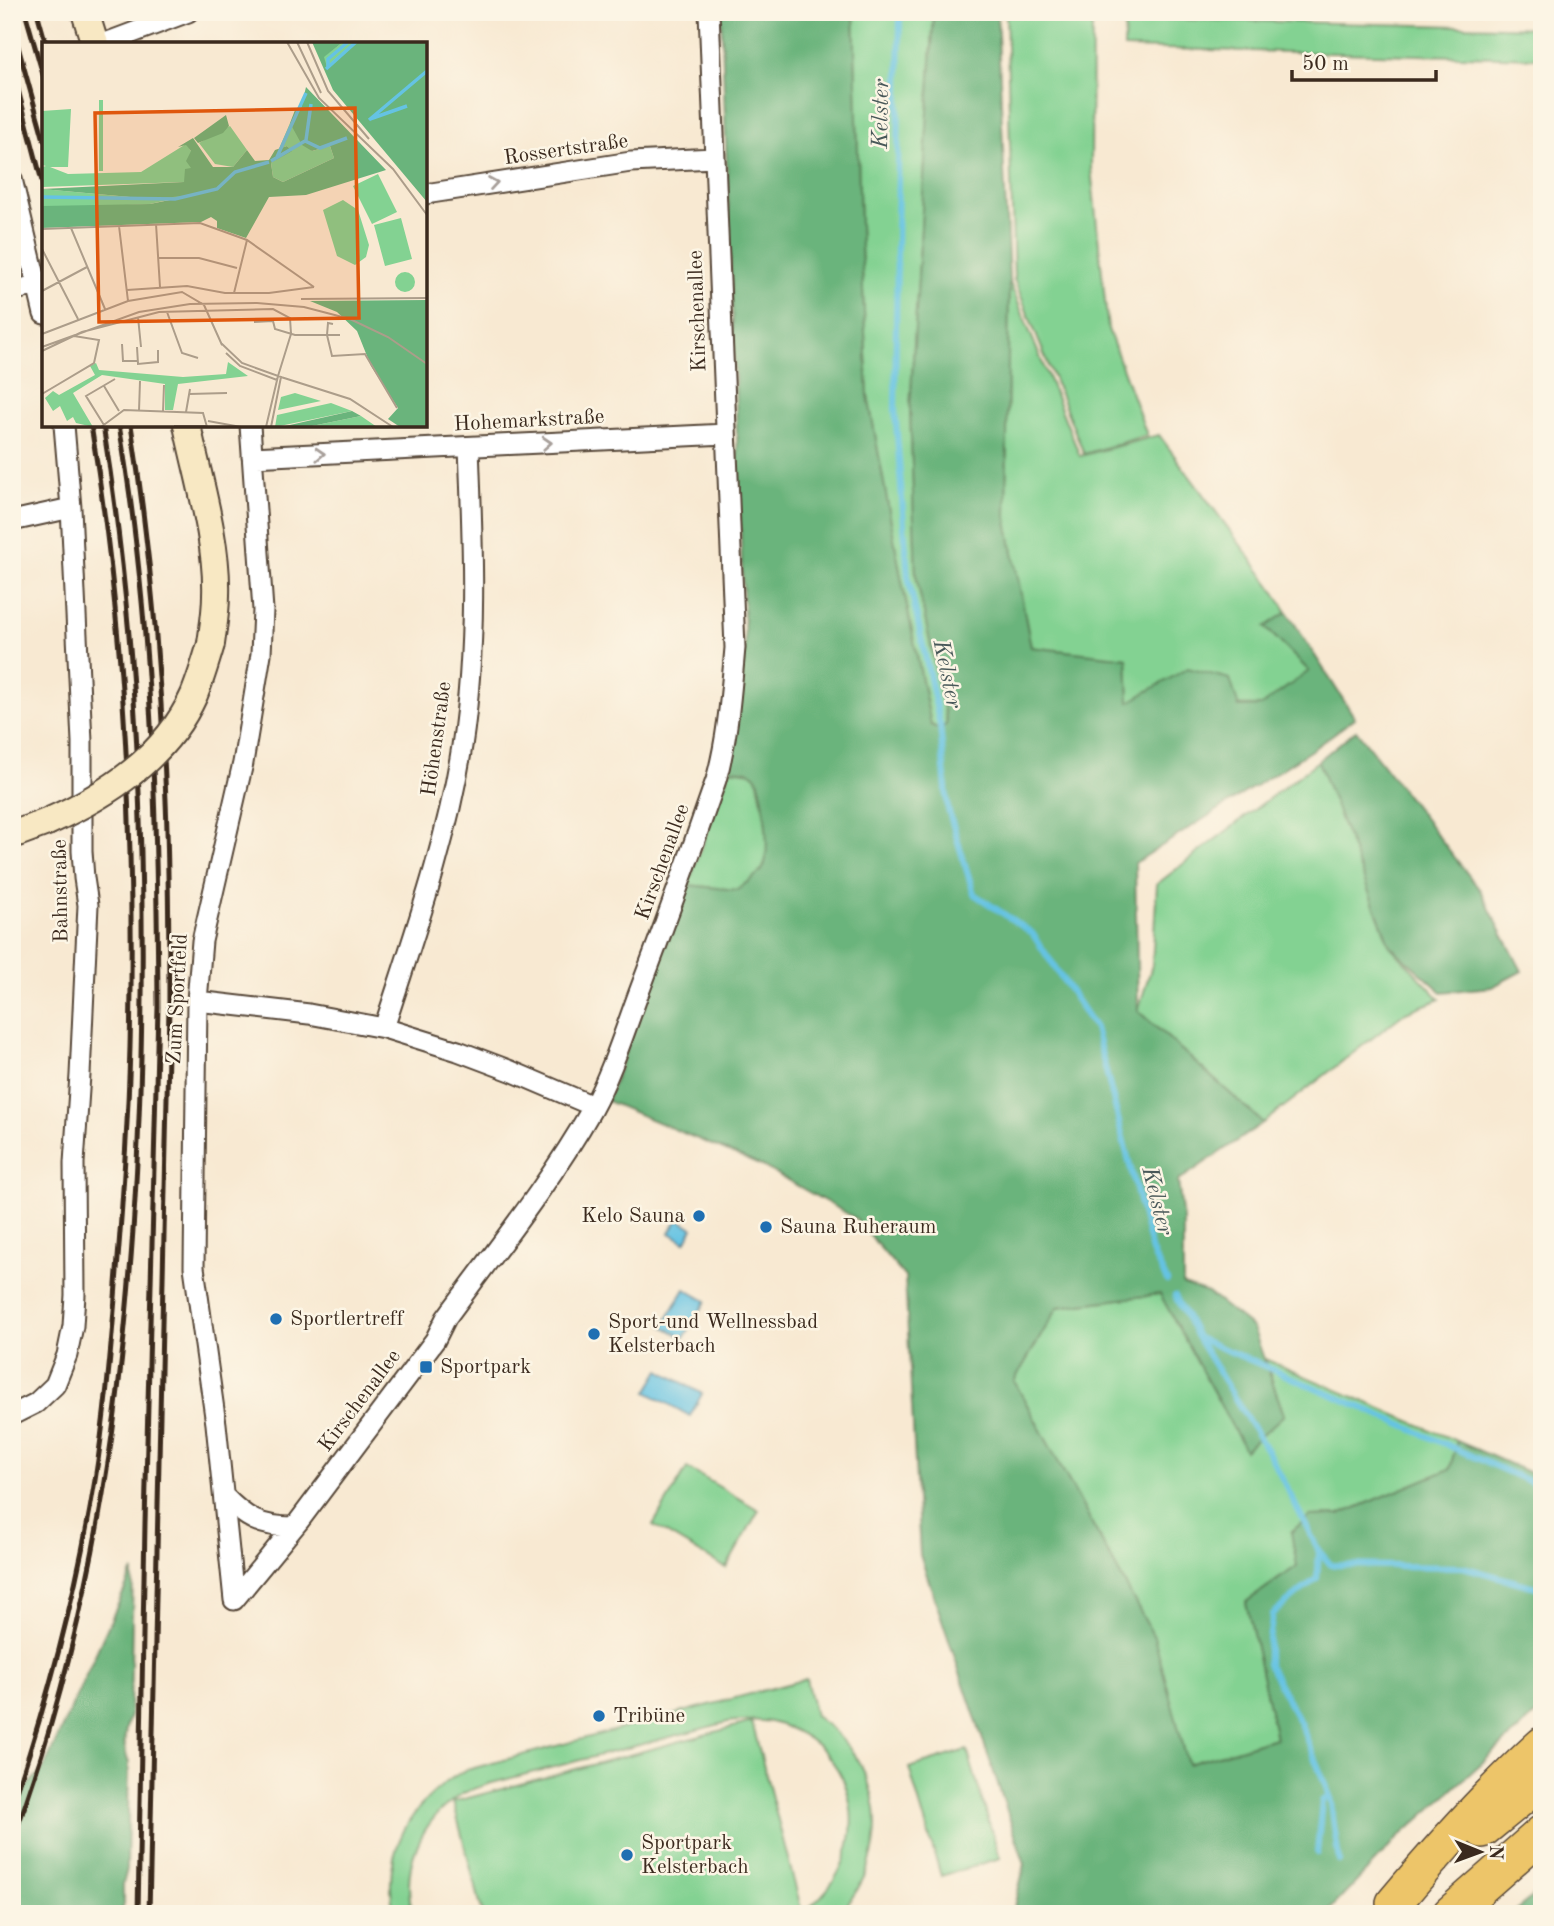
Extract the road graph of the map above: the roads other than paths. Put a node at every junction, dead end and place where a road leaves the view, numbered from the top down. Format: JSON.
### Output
{"nodes":[{"id":1,"x":85,"y":12,"type":"edge"},
{"id":2,"x":188,"y":12,"type":"edge"},
{"id":3,"x":709,"y":12,"type":"edge"},
{"id":4,"x":94,"y":42,"type":"edge"},
{"id":5,"x":108,"y":42,"type":"edge"},
{"id":6,"x":714,"y":158,"type":"junction"},
{"id":7,"x":12,"y":179,"type":"edge"},
{"id":8,"x":427,"y":194,"type":"edge"},
{"id":9,"x":37,"y":286,"type":"junction"},
{"id":10,"x":12,"y":290,"type":"edge"},
{"id":11,"x":42,"y":306,"type":"edge"},
{"id":12,"x":64,"y":427,"type":"edge"},
{"id":13,"x":187,"y":427,"type":"edge"},
{"id":14,"x":250,"y":427,"type":"edge"},
{"id":15,"x":726,"y":434,"type":"junction"},
{"id":16,"x":469,"y":447,"type":"junction"},
{"id":17,"x":251,"y":457,"type":"junction"},
{"id":18,"x":71,"y":508,"type":"junction"},
{"id":19,"x":12,"y":521,"type":"edge"},
{"id":20,"x":12,"y":835,"type":"edge"},
{"id":21,"x":197,"y":1002,"type":"junction"},
{"id":22,"x":384,"y":1028,"type":"junction"},
{"id":23,"x":593,"y":1106,"type":"junction"},
{"id":24,"x":12,"y":1415,"type":"edge"},
{"id":25,"x":225,"y":1496,"type":"junction"},
{"id":26,"x":293,"y":1527,"type":"junction"},
{"id":27,"x":234,"y":1600,"type":"joint"},
{"id":28,"x":1542,"y":1745,"type":"edge"},
{"id":29,"x":1542,"y":1781,"type":"edge"},
{"id":30,"x":1542,"y":1833,"type":"edge"},
{"id":31,"x":1389,"y":1909,"type":"edge"},
{"id":32,"x":1450,"y":1914,"type":"edge"}],
"edges":[{"from":1,"to":4,"type":"street"},
{"from":2,"to":5,"type":"street"},
{"from":3,"to":6,"type":"street","name":"Kirschenallee"},
{"from":8,"to":6,"type":"street","name":"Rossertstraße","one_way":true},
{"from":6,"to":15,"type":"street","name":"Kirschenallee"},
{"from":7,"to":9,"type":"street"},
{"from":9,"to":10,"type":"street"},
{"from":9,"to":11,"type":"street"},
{"from":12,"to":18,"type":"street","name":"Bahnstraße"},
{"from":13,"to":20,"type":"street","bridge":true},
{"from":14,"to":17,"type":"street","name":"Zum Sportfeld"},
{"from":16,"to":15,"type":"street","name":"Hohemarkstraße","one_way":true},
{"from":15,"to":23,"type":"street","name":"Kirschenallee"},
{"from":17,"to":16,"type":"street","name":"Hohemarkstraße","one_way":true},
{"from":16,"to":22,"type":"street","name":"Höhenstraße"},
{"from":17,"to":21,"type":"street","name":"Zum Sportfeld"},
{"from":18,"to":19,"type":"street"},
{"from":18,"to":24,"type":"street","name":"Bahnstraße"},
{"from":21,"to":22,"type":"street"},
{"from":21,"to":25,"type":"street","name":"Zum Sportfeld"},
{"from":22,"to":23,"type":"street"},
{"from":23,"to":26,"type":"street","name":"Kirschenallee"},
{"from":25,"to":26,"type":"street"},
{"from":25,"to":27,"type":"street","name":"Zum Sportfeld"},
{"from":26,"to":27,"type":"street","name":"Kirschenallee"},
{"from":28,"to":31,"type":"highway"},
{"from":29,"to":31,"type":"highway"},
{"from":30,"to":32,"type":"highway"}]}
